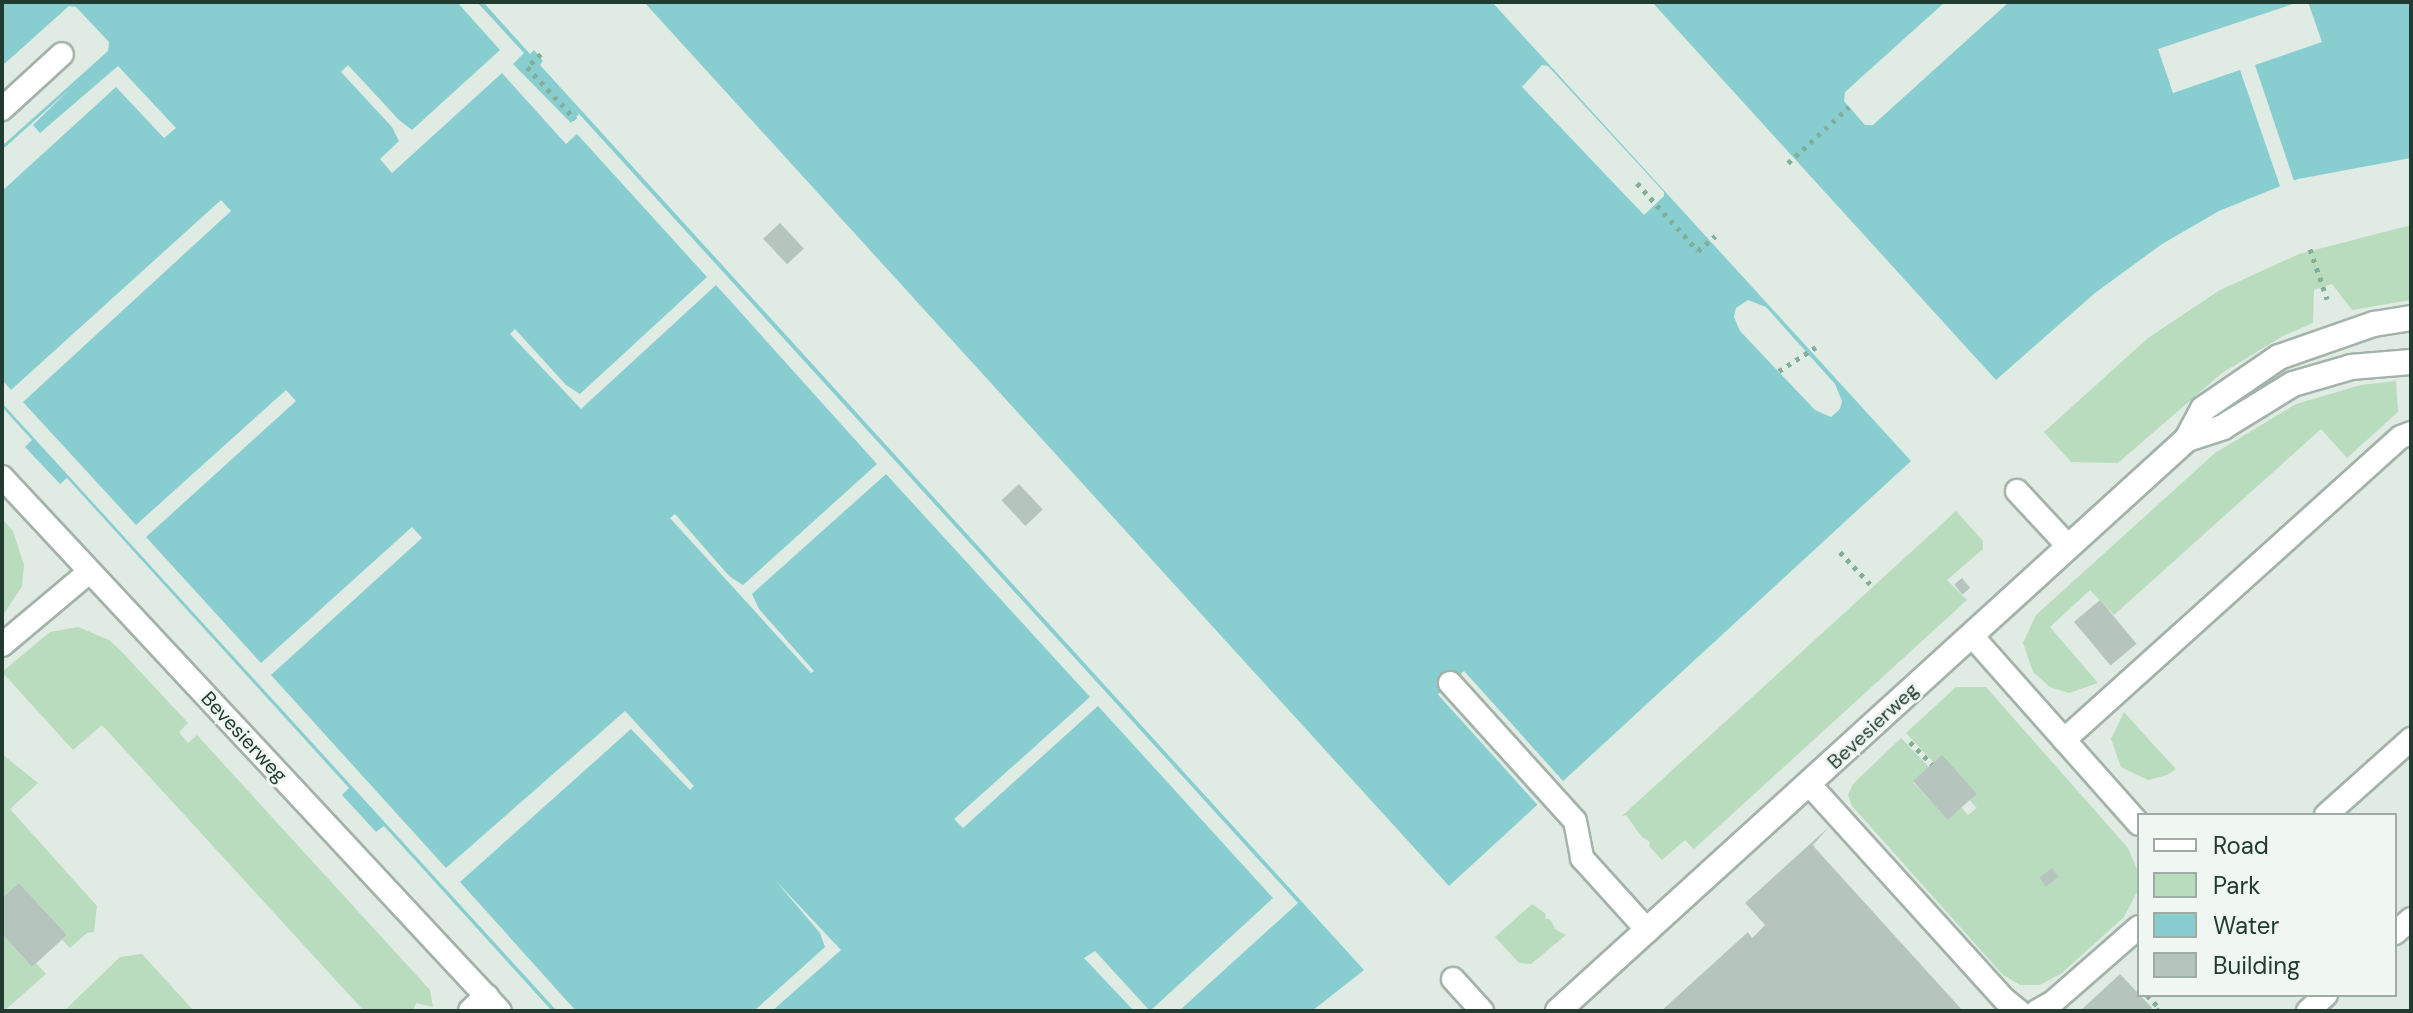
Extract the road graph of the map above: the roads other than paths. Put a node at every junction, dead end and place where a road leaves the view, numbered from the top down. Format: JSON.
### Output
{"nodes":[{"id":1,"x":62,"y":54,"type":"dead end"},
{"id":2,"x":2,"y":109,"type":"edge"},
{"id":3,"x":2411,"y":318,"type":"edge"},
{"id":4,"x":2411,"y":362,"type":"edge"},
{"id":5,"x":2411,"y":433,"type":"edge"},
{"id":6,"x":2187,"y":439,"type":"junction"},
{"id":7,"x":2,"y":477,"type":"edge"},
{"id":8,"x":2017,"y":491,"type":"dead end"},
{"id":9,"x":2069,"y":547,"type":"junction"},
{"id":10,"x":89,"y":572,"type":"junction"},
{"id":11,"x":1972,"y":636,"type":"junction"},
{"id":12,"x":2,"y":645,"type":"edge"},
{"id":13,"x":1450,"y":683,"type":"dead end"},
{"id":14,"x":2411,"y":739,"type":"edge"},
{"id":15,"x":2064,"y":740,"type":"junction"},
{"id":16,"x":1809,"y":784,"type":"junction"},
{"id":17,"x":2328,"y":813,"type":"edge"},
{"id":18,"x":2137,"y":822,"type":"edge"},
{"id":19,"x":2137,"y":929,"type":"edge"},
{"id":20,"x":1648,"y":931,"type":"junction"},
{"id":21,"x":1453,"y":979,"type":"dead end"},
{"id":22,"x":2324,"y":997,"type":"edge"},
{"id":23,"x":486,"y":1006,"type":"edge"},
{"id":24,"x":1482,"y":1011,"type":"edge"},
{"id":25,"x":1558,"y":1011,"type":"edge"},
{"id":26,"x":2019,"y":1011,"type":"edge"},
{"id":27,"x":2037,"y":1011,"type":"edge"},
{"id":28,"x":2308,"y":1011,"type":"edge"}],
"edges":[{"from":1,"to":2,"type":"lane"},
{"from":3,"to":6,"type":"street","name":"Bevesierweg"},
{"from":4,"to":6,"type":"street","name":"Bevesierweg"},
{"from":5,"to":15,"type":"lane"},
{"from":6,"to":9,"type":"street","name":"Bevesierweg"},
{"from":7,"to":10,"type":"lane","name":"Bevesierweg"},
{"from":8,"to":9,"type":"lane"},
{"from":9,"to":11,"type":"street","name":"Bevesierweg"},
{"from":10,"to":12,"type":"lane"},
{"from":10,"to":23,"type":"lane","name":"Bevesierweg"},
{"from":11,"to":15,"type":"lane"},
{"from":11,"to":16,"type":"street","name":"Bevesierweg"},
{"from":13,"to":20,"type":"lane"},
{"from":14,"to":17,"type":"lane"},
{"from":15,"to":18,"type":"lane"},
{"from":16,"to":20,"type":"street","name":"Bevesierweg"},
{"from":16,"to":26,"type":"lane"},
{"from":19,"to":27,"type":"lane"},
{"from":20,"to":25,"type":"street","name":"Bevesierweg"},
{"from":21,"to":24,"type":"lane"},
{"from":22,"to":28,"type":"lane"}]}
